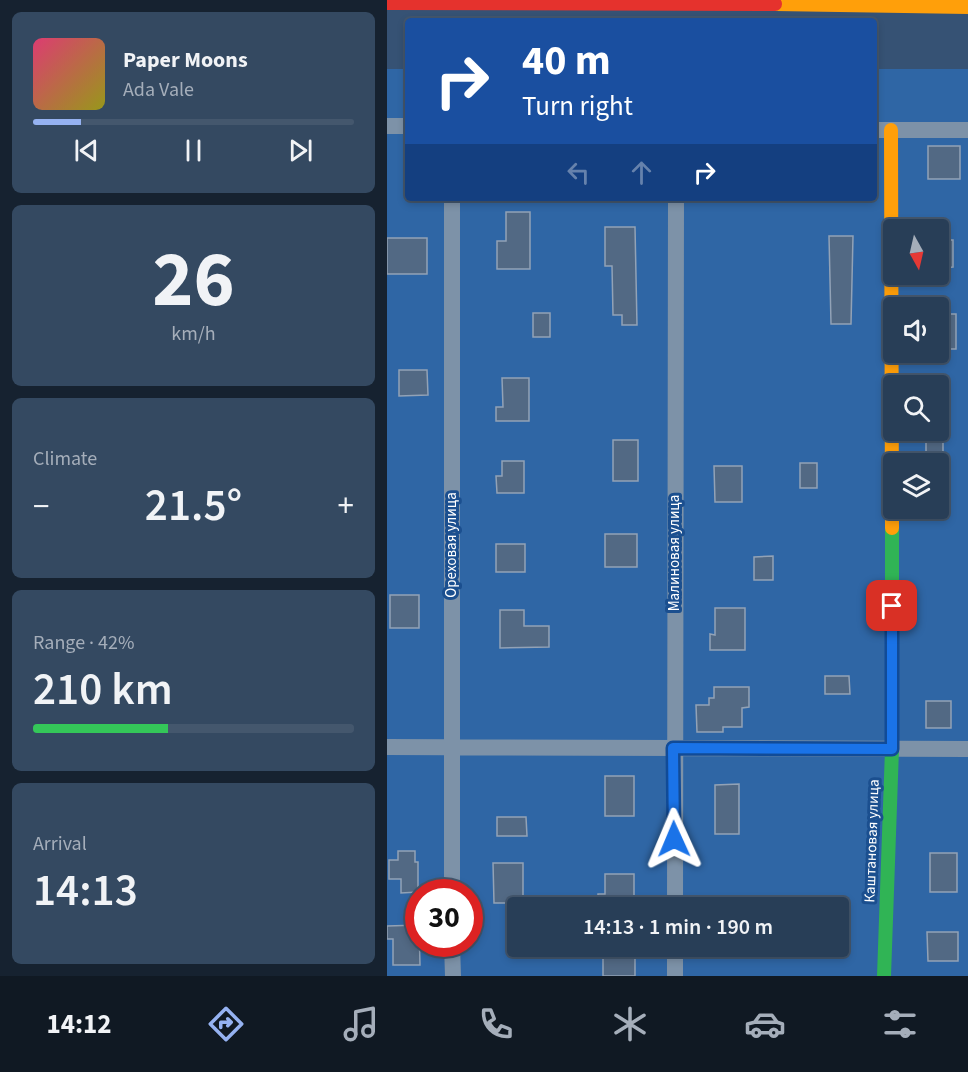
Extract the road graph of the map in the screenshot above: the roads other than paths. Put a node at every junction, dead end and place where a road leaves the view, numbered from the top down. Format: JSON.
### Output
{"nodes":[{"id":1,"x":387,"y":3,"type":"edge"},
{"id":2,"x":968,"y":7,"type":"edge"},
{"id":3,"x":387,"y":126,"type":"edge"},
{"id":4,"x":405,"y":126,"type":"edge"},
{"id":5,"x":883,"y":130,"type":"edge"},
{"id":6,"x":968,"y":130,"type":"edge"},
{"id":7,"x":452,"y":201,"type":"edge"},
{"id":8,"x":676,"y":201,"type":"edge"},
{"id":9,"x":387,"y":747,"type":"edge"},
{"id":10,"x":451,"y":747,"type":"junction"},
{"id":11,"x":673,"y":748,"type":"junction"},
{"id":12,"x":892,"y":749,"type":"junction"},
{"id":13,"x":968,"y":750,"type":"edge"},
{"id":14,"x":452,"y":879,"type":"edge"},
{"id":15,"x":675,"y":897,"type":"edge"},
{"id":16,"x":453,"y":957,"type":"edge"},
{"id":17,"x":675,"y":957,"type":"edge"},
{"id":18,"x":453,"y":976,"type":"edge"},
{"id":19,"x":675,"y":976,"type":"edge"},
{"id":20,"x":884,"y":976,"type":"edge"}],
"edges":[{"from":1,"to":2,"type":"street"},
{"from":3,"to":4,"type":"street"},
{"from":5,"to":6,"type":"street"},
{"from":5,"to":12,"type":"street","name":"Каштановая улица"},
{"from":7,"to":10,"type":"street","name":"Ореховая улица"},
{"from":8,"to":11,"type":"street","name":"Малиновая улица"},
{"from":9,"to":10,"type":"street"},
{"from":10,"to":11,"type":"street"},
{"from":10,"to":14,"type":"street","name":"Ореховая улица"},
{"from":11,"to":12,"type":"street"},
{"from":11,"to":15,"type":"street","name":"Малиновая улица"},
{"from":12,"to":13,"type":"street"},
{"from":12,"to":20,"type":"street","name":"Каштановая улица"},
{"from":16,"to":18,"type":"street"},
{"from":17,"to":19,"type":"street"}]}
